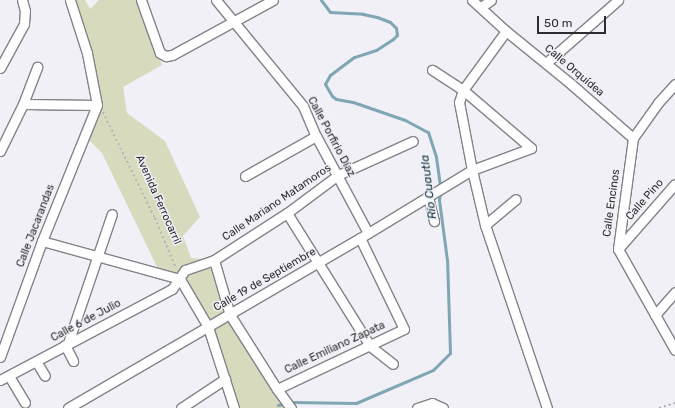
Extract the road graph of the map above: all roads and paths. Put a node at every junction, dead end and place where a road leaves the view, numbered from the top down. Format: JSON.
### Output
{"nodes":[{"id":1,"x":22,"y":0,"type":"edge"},
{"id":2,"x":70,"y":0,"type":"edge"},
{"id":3,"x":141,"y":0,"type":"edge"},
{"id":4,"x":216,"y":0,"type":"edge"},
{"id":5,"x":273,"y":0,"type":"edge"},
{"id":6,"x":472,"y":0,"type":"edge"},
{"id":7,"x":491,"y":0,"type":"edge"},
{"id":8,"x":618,"y":0,"type":"edge"},
{"id":9,"x":481,"y":7,"type":"junction"},
{"id":10,"x":233,"y":22,"type":"junction"},
{"id":11,"x":506,"y":31,"type":"junction"},
{"id":12,"x":546,"y":63,"type":"junction"},
{"id":13,"x":37,"y":67,"type":"dead end"},
{"id":14,"x":0,"y":68,"type":"edge"},
{"id":15,"x":432,"y":70,"type":"dead end"},
{"id":16,"x":675,"y":84,"type":"edge"},
{"id":17,"x":463,"y":90,"type":"junction"},
{"id":18,"x":23,"y":104,"type":"junction"},
{"id":19,"x":96,"y":105,"type":"junction"},
{"id":20,"x":316,"y":136,"type":"junction"},
{"id":21,"x":633,"y":138,"type":"junction"},
{"id":22,"x":413,"y":142,"type":"dead end"},
{"id":23,"x":0,"y":151,"type":"edge"},
{"id":24,"x":472,"y":170,"type":"junction"},
{"id":25,"x":338,"y":175,"type":"junction"},
{"id":26,"x":245,"y":176,"type":"dead end"},
{"id":27,"x":675,"y":184,"type":"edge"},
{"id":28,"x":428,"y":197,"type":"junction"},
{"id":29,"x":516,"y":199,"type":"dead end"},
{"id":30,"x":287,"y":213,"type":"junction"},
{"id":31,"x":112,"y":214,"type":"dead end"},
{"id":32,"x":434,"y":222,"type":"dead end"},
{"id":33,"x":485,"y":225,"type":"junction"},
{"id":34,"x":364,"y":235,"type":"junction"},
{"id":35,"x":42,"y":241,"type":"junction"},
{"id":36,"x":618,"y":249,"type":"junction"},
{"id":37,"x":97,"y":255,"type":"junction"},
{"id":38,"x":214,"y":260,"type":"junction"},
{"id":39,"x":317,"y":263,"type":"junction"},
{"id":40,"x":180,"y":279,"type":"junction"},
{"id":41,"x":675,"y":292,"type":"edge"},
{"id":42,"x":230,"y":315,"type":"junction"},
{"id":43,"x":655,"y":315,"type":"junction"},
{"id":44,"x":208,"y":327,"type":"junction"},
{"id":45,"x":404,"y":329,"type":"joint"},
{"id":46,"x":3,"y":340,"type":"edge"},
{"id":47,"x":67,"y":344,"type":"junction"},
{"id":48,"x":370,"y":346,"type":"junction"},
{"id":49,"x":675,"y":350,"type":"edge"},
{"id":50,"x":0,"y":357,"type":"edge"},
{"id":51,"x":36,"y":361,"type":"junction"},
{"id":52,"x":73,"y":361,"type":"dead end"},
{"id":53,"x":393,"y":364,"type":"dead end"},
{"id":54,"x":9,"y":376,"type":"junction"},
{"id":55,"x":45,"y":376,"type":"dead end"},
{"id":56,"x":225,"y":379,"type":"junction"},
{"id":57,"x":0,"y":380,"type":"edge"},
{"id":58,"x":277,"y":389,"type":"junction"},
{"id":59,"x":25,"y":403,"type":"dead end"},
{"id":60,"x":675,"y":403,"type":"edge"},
{"id":61,"x":68,"y":408,"type":"edge"},
{"id":62,"x":181,"y":408,"type":"edge"},
{"id":63,"x":234,"y":408,"type":"edge"},
{"id":64,"x":291,"y":408,"type":"edge"},
{"id":65,"x":417,"y":408,"type":"edge"},
{"id":66,"x":443,"y":408,"type":"edge"},
{"id":67,"x":547,"y":408,"type":"edge"},
{"id":68,"x":659,"y":408,"type":"edge"}],
"edges":[{"from":1,"to":14,"type":"street"},
{"from":2,"to":19,"type":"street"},
{"from":3,"to":10,"type":"street"},
{"from":4,"to":10,"type":"street","name":"Calle Porfirio Díaz"},
{"from":5,"to":10,"type":"street"},
{"from":6,"to":9,"type":"street","name":"Calle Orquídea"},
{"from":7,"to":9,"type":"street"},
{"from":8,"to":12,"type":"street"},
{"from":9,"to":11,"type":"street","name":"Calle Orquídea"},
{"from":10,"to":20,"type":"street","name":"Calle Porfirio Díaz"},
{"from":11,"to":12,"type":"street","name":"Calle Orquídea"},
{"from":11,"to":17,"type":"street"},
{"from":12,"to":21,"type":"street","name":"Calle Orquídea"},
{"from":13,"to":18,"type":"street"},
{"from":15,"to":17,"type":"street"},
{"from":16,"to":21,"type":"street","name":"Calle Encinos"},
{"from":17,"to":24,"type":"street"},
{"from":17,"to":24,"type":"street","name":"Calle 19 de Septiembre"},
{"from":18,"to":19,"type":"street"},
{"from":18,"to":23,"type":"street"},
{"from":19,"to":35,"type":"street","name":"Calle Jacarandas"},
{"from":19,"to":40,"type":"path","name":"Avenida Ferrocarril"},
{"from":20,"to":25,"type":"street","name":"Calle Porfirio Díaz"},
{"from":20,"to":26,"type":"street"},
{"from":21,"to":36,"type":"street","name":"Calle Encinos"},
{"from":22,"to":25,"type":"street","name":"Calle Mariano Matamoros"},
{"from":24,"to":28,"type":"street","name":"Calle 19 de Septiembre"},
{"from":24,"to":33,"type":"street"},
{"from":25,"to":30,"type":"street","name":"Calle Mariano Matamoros"},
{"from":25,"to":34,"type":"street","name":"Calle Porfirio Díaz"},
{"from":27,"to":36,"type":"street","name":"Calle Pino"},
{"from":28,"to":32,"type":"street"},
{"from":28,"to":34,"type":"street","name":"Calle 19 de Septiembre"},
{"from":29,"to":33,"type":"street"},
{"from":30,"to":38,"type":"street","name":"Calle Mariano Matamoros"},
{"from":30,"to":39,"type":"street"},
{"from":31,"to":37,"type":"street"},
{"from":33,"to":67,"type":"street"},
{"from":34,"to":39,"type":"street","name":"Calle 19 de Septiembre"},
{"from":34,"to":45,"type":"street","name":"Calle Porfirio Díaz"},
{"from":35,"to":37,"type":"street"},
{"from":35,"to":46,"type":"street","name":"Calle Jacarandas"},
{"from":36,"to":43,"type":"street","name":"Calle Encinos"},
{"from":37,"to":40,"type":"street"},
{"from":37,"to":47,"type":"street"},
{"from":38,"to":40,"type":"street","name":"Calle Mariano Matamoros"},
{"from":38,"to":42,"type":"street"},
{"from":39,"to":42,"type":"street","name":"Calle 19 de Septiembre"},
{"from":39,"to":48,"type":"street"},
{"from":40,"to":44,"type":"street"},
{"from":40,"to":47,"type":"street","name":"Calle 6 de Julio"},
{"from":41,"to":43,"type":"street"},
{"from":42,"to":44,"type":"street","name":"Calle 19 de Septiembre"},
{"from":42,"to":58,"type":"street"},
{"from":43,"to":49,"type":"street","name":"Calle Encinos"},
{"from":44,"to":56,"type":"street"},
{"from":44,"to":61,"type":"street","name":"Calle 19 de Septiembre"},
{"from":45,"to":48,"type":"street","name":"Calle Emiliano Zapata"},
{"from":46,"to":50,"type":"street","name":"Calle Jacarandas"},
{"from":47,"to":51,"type":"street","name":"Calle 6 de Julio"},
{"from":47,"to":52,"type":"street"},
{"from":48,"to":53,"type":"street"},
{"from":48,"to":58,"type":"street","name":"Calle Emiliano Zapata"},
{"from":51,"to":54,"type":"street","name":"Calle 6 de Julio"},
{"from":51,"to":55,"type":"street"},
{"from":54,"to":57,"type":"street","name":"Calle 6 de Julio"},
{"from":54,"to":59,"type":"street"},
{"from":56,"to":62,"type":"street"},
{"from":56,"to":63,"type":"street"},
{"from":58,"to":64,"type":"street"},
{"from":60,"to":68,"type":"path"},
{"from":65,"to":66,"type":"street"}]}
